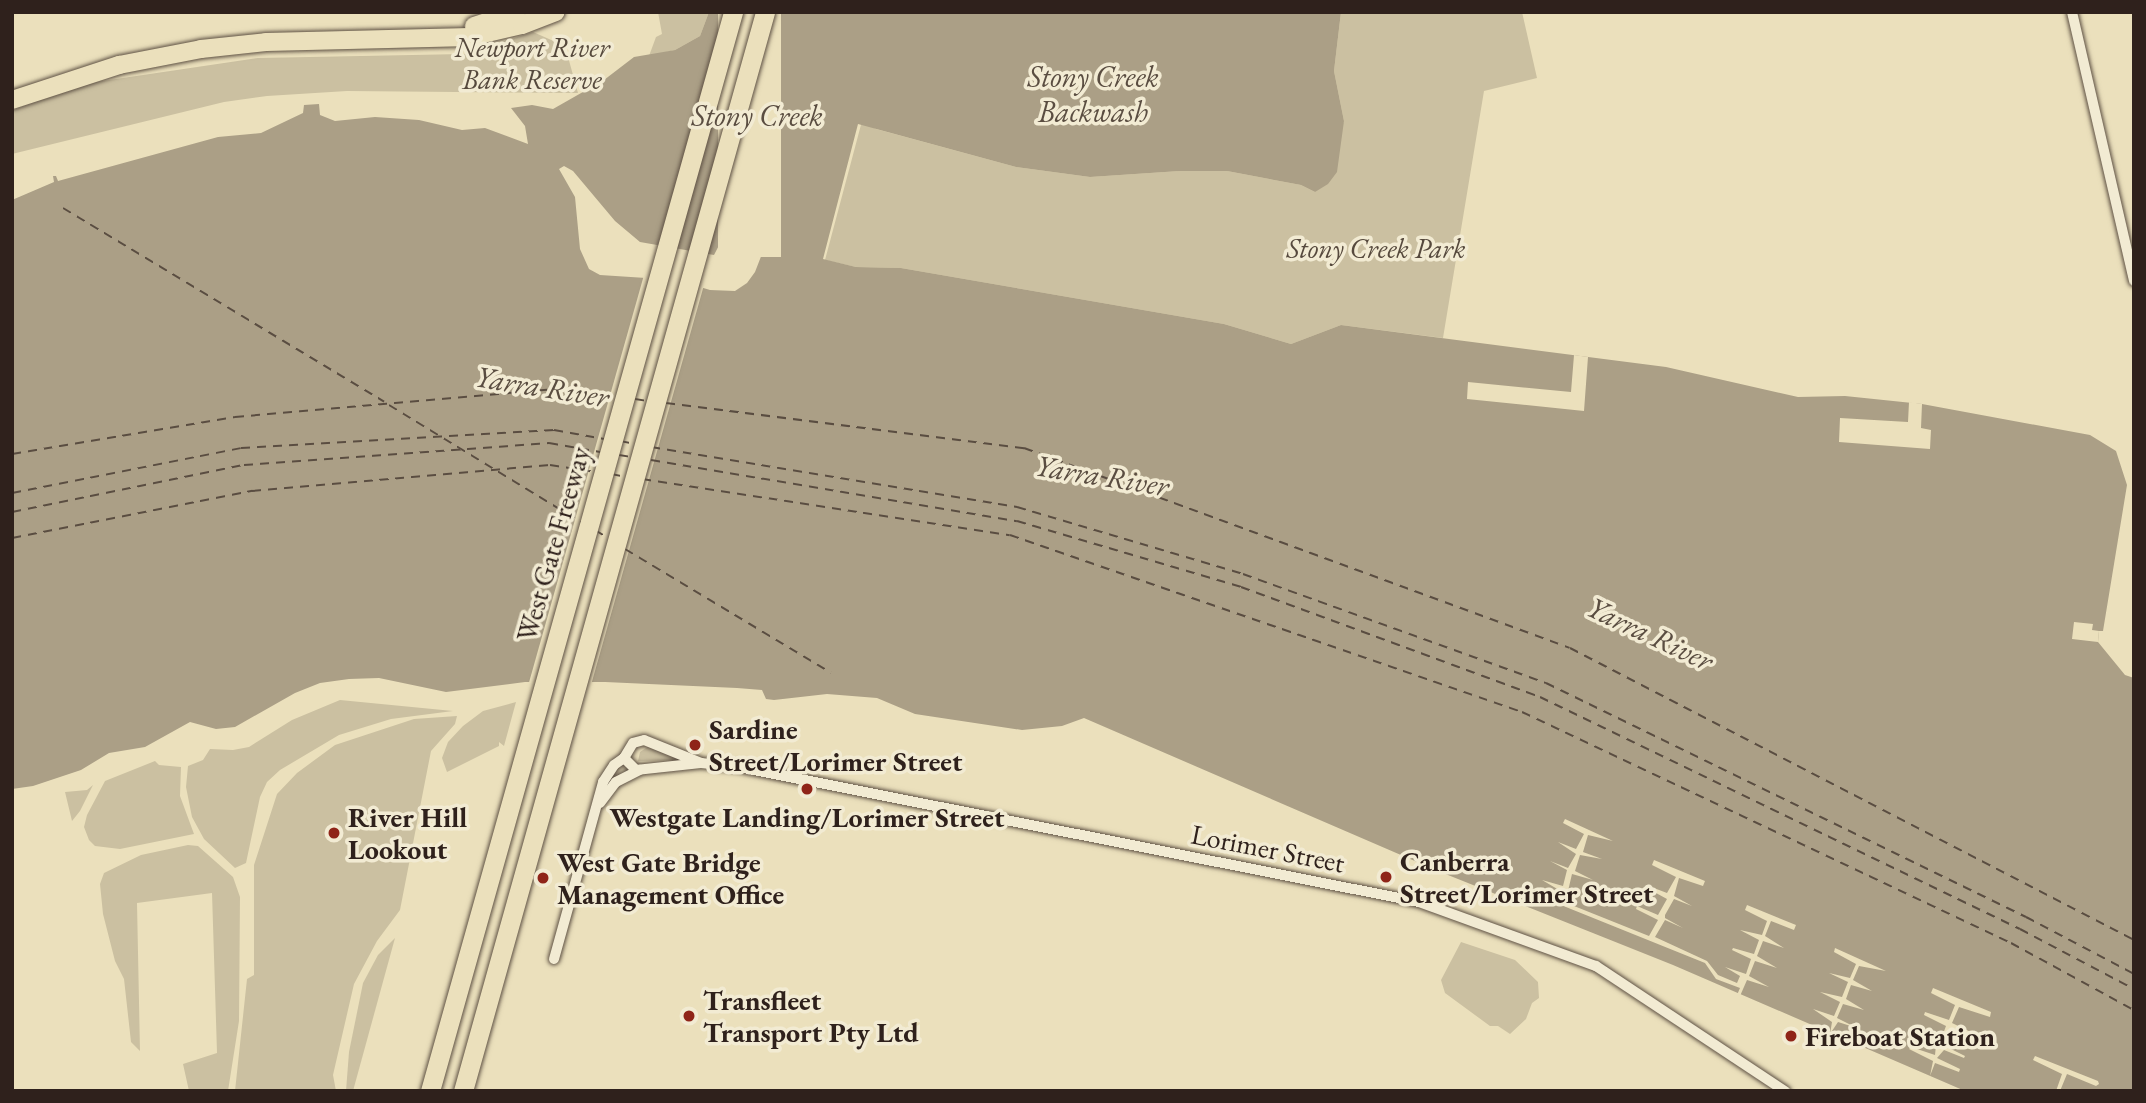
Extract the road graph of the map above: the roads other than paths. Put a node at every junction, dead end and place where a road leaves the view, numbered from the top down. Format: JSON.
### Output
{"nodes":[{"id":1,"x":517,"y":12,"type":"edge"},
{"id":2,"x":556,"y":12,"type":"edge"},
{"id":3,"x":733,"y":12,"type":"edge"},
{"id":4,"x":765,"y":12,"type":"edge"},
{"id":5,"x":2072,"y":12,"type":"edge"},
{"id":6,"x":429,"y":37,"type":"junction"},
{"id":7,"x":12,"y":100,"type":"edge"},
{"id":8,"x":2134,"y":281,"type":"edge"},
{"id":9,"x":624,"y":758,"type":"junction"},
{"id":10,"x":701,"y":763,"type":"junction"},
{"id":11,"x":640,"y":770,"type":"junction"},
{"id":12,"x":597,"y":808,"type":"junction"},
{"id":13,"x":554,"y":958,"type":"dead end"},
{"id":14,"x":1777,"y":1089,"type":"edge"},
{"id":15,"x":430,"y":1091,"type":"edge"},
{"id":16,"x":463,"y":1091,"type":"edge"}],
"edges":[{"from":1,"to":6,"type":"main road"},
{"from":2,"to":6,"type":"main road"},
{"from":3,"to":15,"type":"highway","name":"West Gate Freeway"},
{"from":4,"to":16,"type":"highway","name":"West Gate Freeway"},
{"from":5,"to":8,"type":"street"},
{"from":6,"to":7,"type":"main road"},
{"from":9,"to":10,"type":"street","name":"Lorimer Street"},
{"from":9,"to":11,"type":"street"},
{"from":9,"to":12,"type":"street"},
{"from":10,"to":11,"type":"street","name":"Lorimer Street"},
{"from":10,"to":14,"type":"street","name":"Lorimer Street"},
{"from":11,"to":12,"type":"street"},
{"from":12,"to":13,"type":"street"}]}
